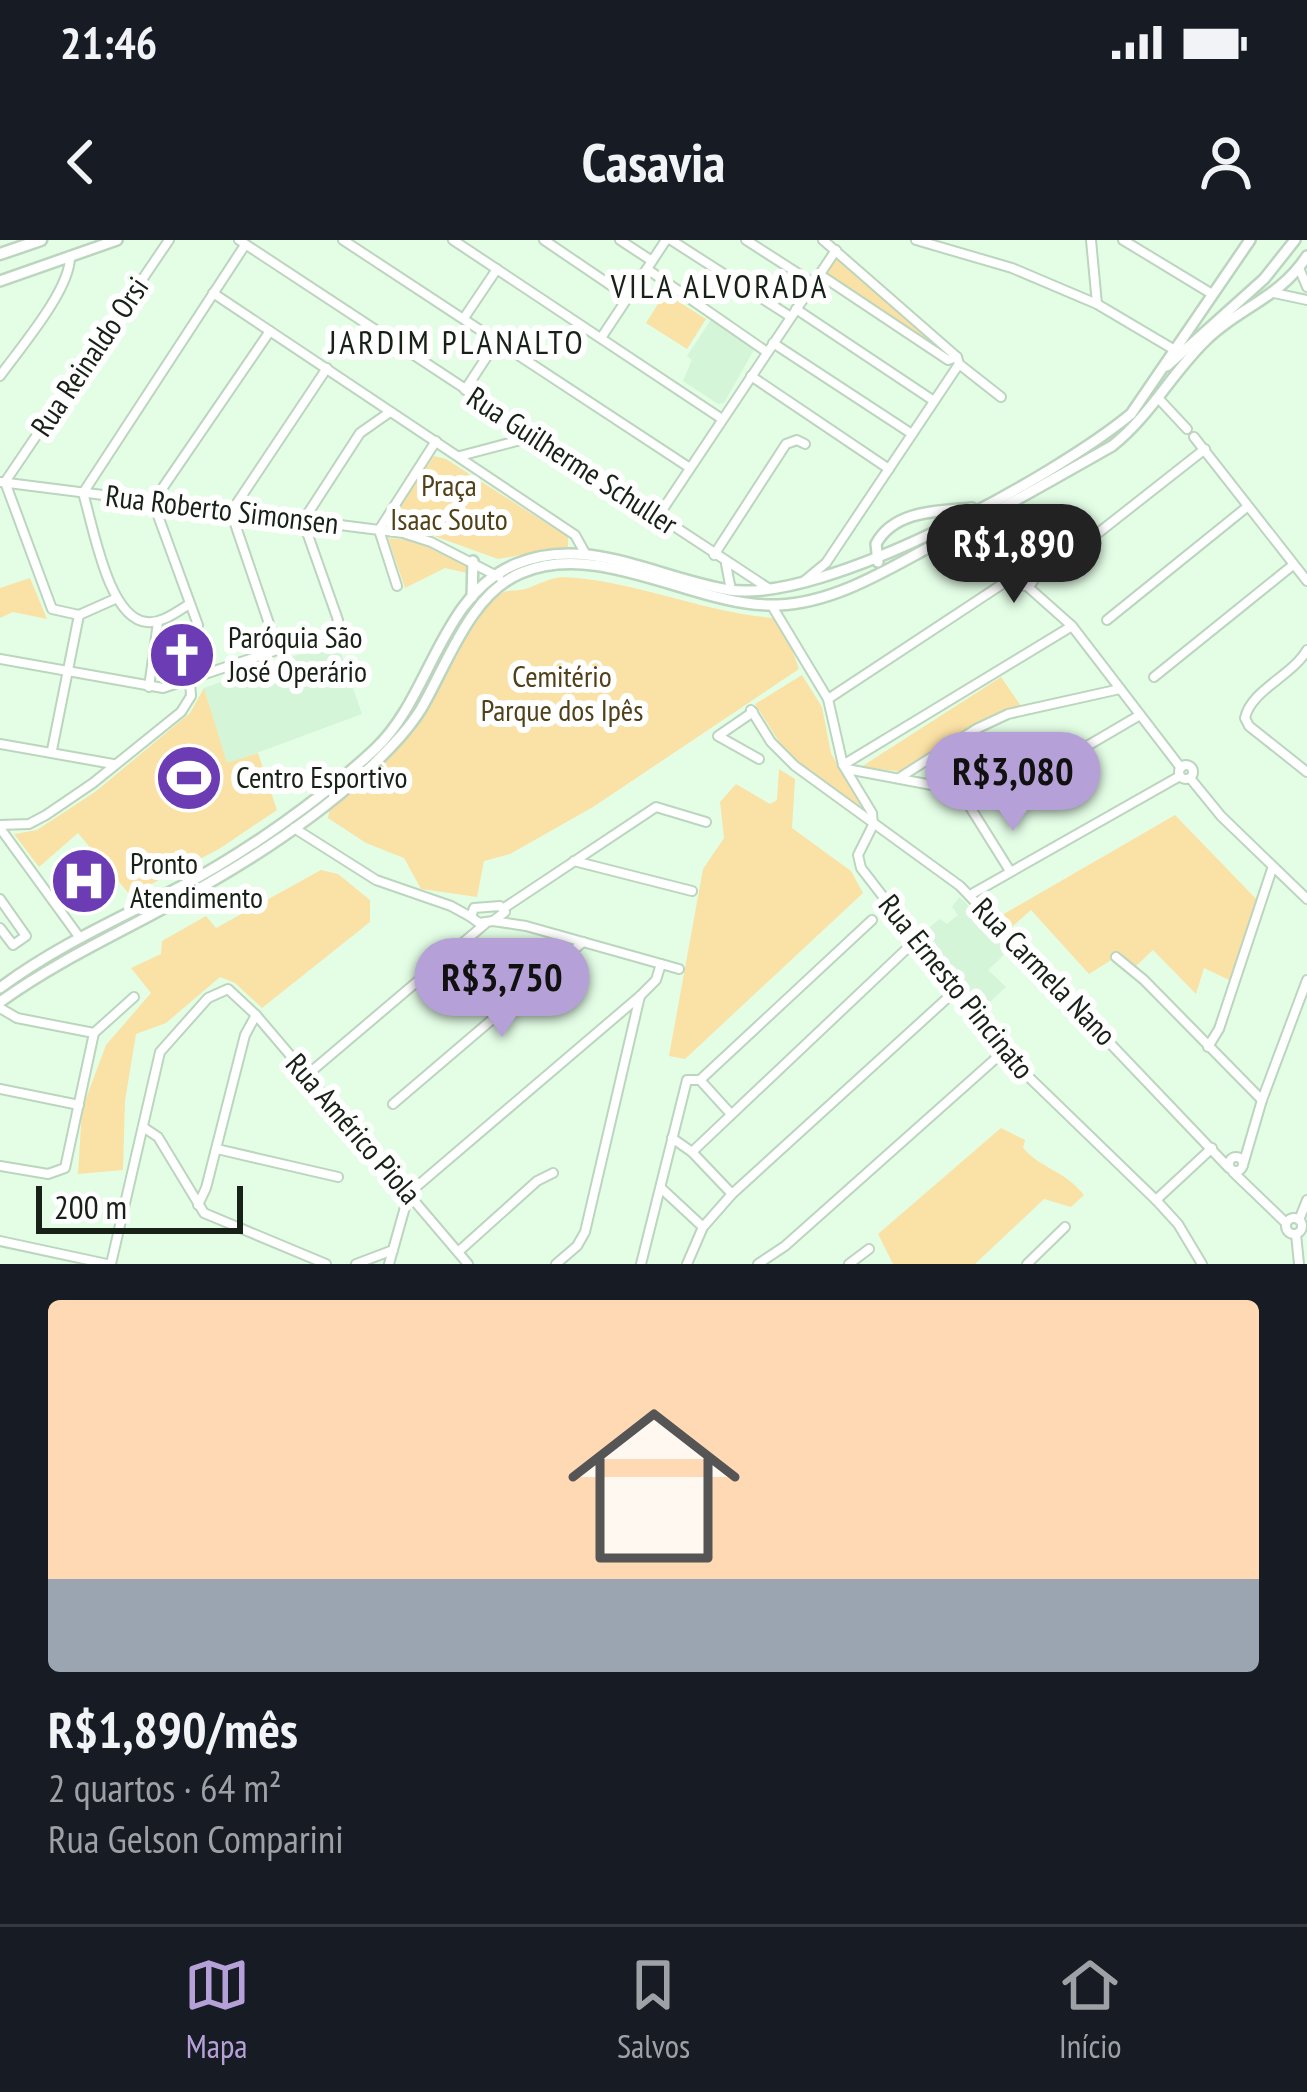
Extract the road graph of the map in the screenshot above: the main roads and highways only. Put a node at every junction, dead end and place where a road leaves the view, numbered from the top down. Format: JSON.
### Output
{"nodes":[{"id":1,"x":40,"y":240,"type":"edge"},
{"id":2,"x":117,"y":240,"type":"edge"},
{"id":3,"x":1249,"y":240,"type":"edge"},
{"id":4,"x":1295,"y":240,"type":"edge"},
{"id":5,"x":0,"y":254,"type":"edge"},
{"id":6,"x":1307,"y":256,"type":"edge"},
{"id":7,"x":0,"y":281,"type":"edge"},
{"id":8,"x":1224,"y":317,"type":"junction"},
{"id":9,"x":1204,"y":341,"type":"junction"},
{"id":10,"x":1151,"y":385,"type":"junction"},
{"id":11,"x":981,"y":513,"type":"junction"},
{"id":12,"x":585,"y":553,"type":"junction"},
{"id":13,"x":876,"y":558,"type":"junction"},
{"id":14,"x":472,"y":561,"type":"road end"},
{"id":15,"x":567,"y":563,"type":"junction"},
{"id":16,"x":883,"y":572,"type":"junction"},
{"id":17,"x":500,"y":578,"type":"junction"},
{"id":18,"x":823,"y":579,"type":"junction"},
{"id":19,"x":795,"y":586,"type":"junction"},
{"id":20,"x":827,"y":597,"type":"junction"},
{"id":21,"x":471,"y":600,"type":"junction"},
{"id":22,"x":772,"y":605,"type":"junction"},
{"id":23,"x":294,"y":812,"type":"junction"},
{"id":24,"x":294,"y":828,"type":"junction"},
{"id":25,"x":158,"y":898,"type":"junction"},
{"id":26,"x":146,"y":918,"type":"junction"},
{"id":27,"x":0,"y":988,"type":"edge"},
{"id":28,"x":0,"y":1005,"type":"edge"}],
"edges":[{"from":1,"to":5,"type":"highway"},
{"from":2,"to":7,"type":"main road"},
{"from":3,"to":10,"type":"main road"},
{"from":4,"to":8,"type":"main road"},
{"from":6,"to":9,"type":"main road"},
{"from":8,"to":9,"type":"main road"},
{"from":8,"to":10,"type":"main road"},
{"from":9,"to":11,"type":"main road"},
{"from":10,"to":11,"type":"main road"},
{"from":11,"to":13,"type":"main road"},
{"from":11,"to":13,"type":"main road"},
{"from":11,"to":16,"type":"main road"},
{"from":12,"to":15,"type":"main road"},
{"from":12,"to":17,"type":"main road"},
{"from":12,"to":19,"type":"main road"},
{"from":13,"to":16,"type":"main road"},
{"from":13,"to":18,"type":"main road"},
{"from":14,"to":21,"type":"main road"},
{"from":15,"to":17,"type":"main road"},
{"from":15,"to":22,"type":"main road"},
{"from":16,"to":20,"type":"main road"},
{"from":17,"to":21,"type":"main road"},
{"from":17,"to":24,"type":"main road"},
{"from":18,"to":19,"type":"main road"},
{"from":18,"to":20,"type":"main road"},
{"from":19,"to":22,"type":"main road"},
{"from":20,"to":22,"type":"main road"},
{"from":21,"to":23,"type":"main road"},
{"from":23,"to":24,"type":"main road"},
{"from":23,"to":25,"type":"main road"},
{"from":24,"to":26,"type":"main road"},
{"from":25,"to":26,"type":"main road"},
{"from":25,"to":27,"type":"main road"},
{"from":26,"to":28,"type":"main road"}]}
